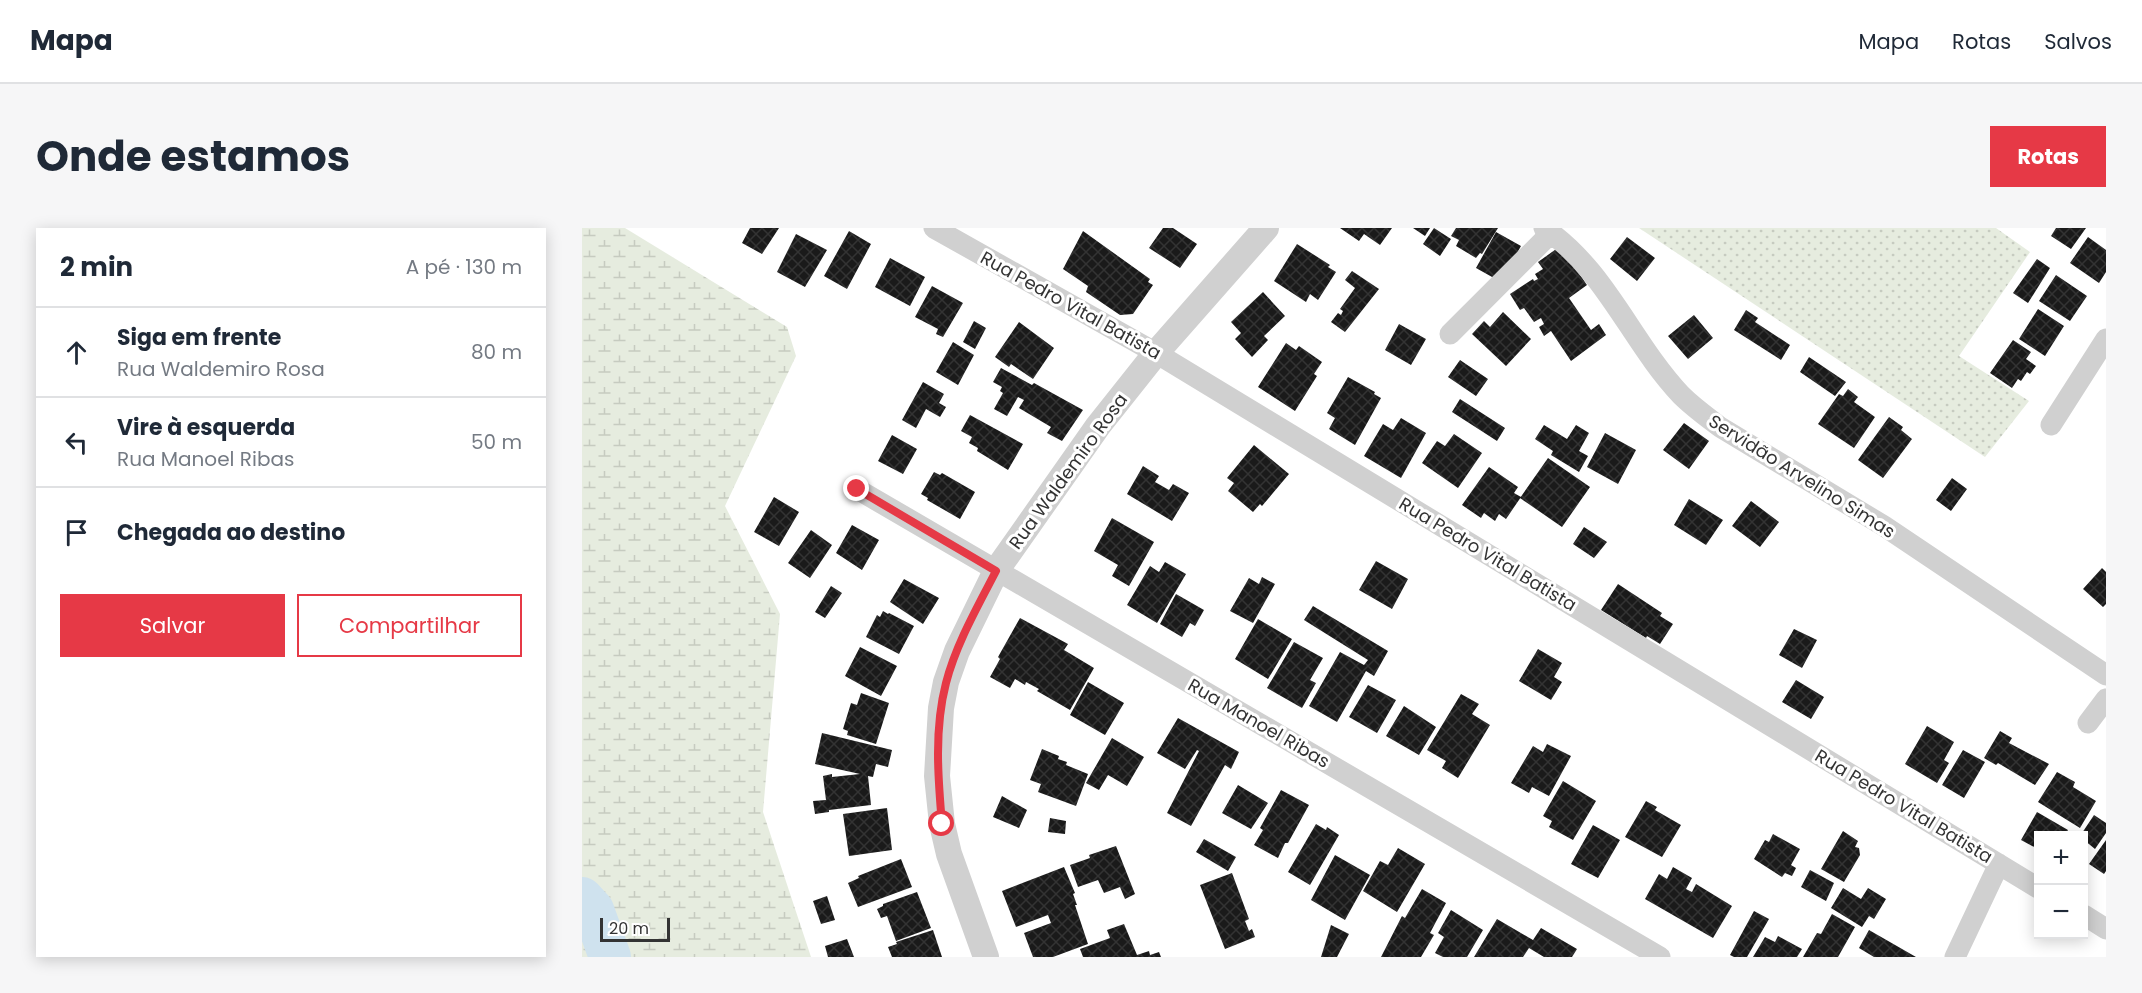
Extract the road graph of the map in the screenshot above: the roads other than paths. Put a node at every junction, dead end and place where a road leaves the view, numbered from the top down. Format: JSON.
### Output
{"nodes":[{"id":1,"x":934,"y":228,"type":"edge"},
{"id":2,"x":1266,"y":228,"type":"edge"},
{"id":3,"x":1547,"y":230,"type":"edge"},
{"id":4,"x":1450,"y":334,"type":"dead end"},
{"id":5,"x":2106,"y":339,"type":"edge"},
{"id":6,"x":1156,"y":353,"type":"junction"},
{"id":7,"x":2051,"y":425,"type":"dead end"},
{"id":8,"x":857,"y":489,"type":"dead end"},
{"id":9,"x":996,"y":571,"type":"junction"},
{"id":10,"x":2106,"y":675,"type":"edge"},
{"id":11,"x":2106,"y":699,"type":"edge"},
{"id":12,"x":2088,"y":723,"type":"dead end"},
{"id":13,"x":1999,"y":864,"type":"junction"},
{"id":14,"x":2034,"y":886,"type":"edge"},
{"id":15,"x":2088,"y":918,"type":"edge"},
{"id":16,"x":2106,"y":929,"type":"edge"},
{"id":17,"x":986,"y":957,"type":"edge"},
{"id":18,"x":1660,"y":957,"type":"edge"},
{"id":19,"x":1955,"y":957,"type":"edge"}],
"edges":[{"from":1,"to":6,"type":"street","name":"Rua Pedro Vital Batista"},
{"from":2,"to":6,"type":"street","name":"Rua Waldemiro Rosa"},
{"from":3,"to":4,"type":"street"},
{"from":3,"to":10,"type":"street","name":"Servidão Arvelino Simas"},
{"from":5,"to":7,"type":"street"},
{"from":6,"to":9,"type":"street","name":"Rua Waldemiro Rosa"},
{"from":6,"to":13,"type":"street","name":"Rua Pedro Vital Batista"},
{"from":8,"to":9,"type":"street","name":"Rua Manoel Ribas"},
{"from":9,"to":17,"type":"street","name":"Rua Waldemiro Rosa"},
{"from":9,"to":18,"type":"street","name":"Rua Manoel Ribas"},
{"from":11,"to":12,"type":"street"},
{"from":13,"to":14,"type":"street","name":"Rua Pedro Vital Batista"},
{"from":13,"to":19,"type":"street"},
{"from":15,"to":16,"type":"street"}]}
